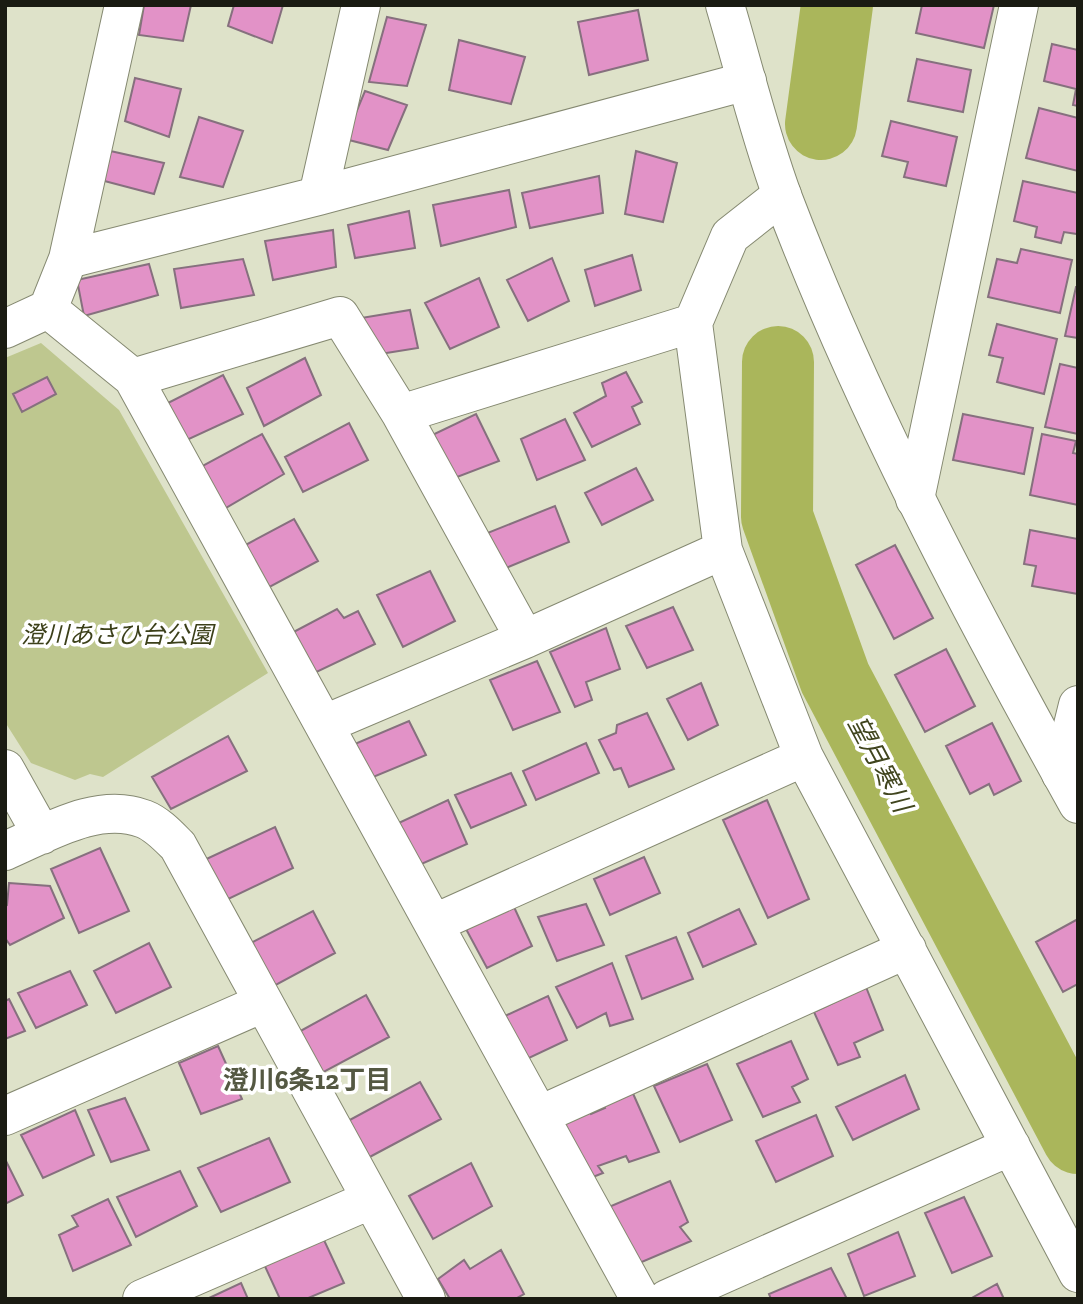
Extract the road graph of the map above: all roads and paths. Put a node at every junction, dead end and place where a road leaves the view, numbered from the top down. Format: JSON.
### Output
{"nodes":[{"id":1,"x":124,"y":5,"type":"edge"},
{"id":2,"x":361,"y":5,"type":"edge"},
{"id":3,"x":725,"y":5,"type":"edge"},
{"id":4,"x":1018,"y":5,"type":"edge"},
{"id":5,"x":747,"y":81,"type":"junction"},
{"id":6,"x":318,"y":195,"type":"junction"},
{"id":7,"x":782,"y":195,"type":"junction"},
{"id":8,"x":68,"y":259,"type":"junction"},
{"id":9,"x":48,"y":309,"type":"junction"},
{"id":10,"x":693,"y":323,"type":"junction"},
{"id":11,"x":5,"y":329,"type":"edge"},
{"id":12,"x":133,"y":378,"type":"junction"},
{"id":13,"x":401,"y":414,"type":"junction"},
{"id":14,"x":915,"y":499,"type":"junction"},
{"id":15,"x":723,"y":550,"type":"junction"},
{"id":16,"x":525,"y":639,"type":"junction"},
{"id":17,"x":1078,"y":705,"type":"edge"},
{"id":18,"x":326,"y":724,"type":"junction"},
{"id":19,"x":804,"y":757,"type":"junction"},
{"id":20,"x":5,"y":769,"type":"edge"},
{"id":21,"x":1070,"y":789,"type":"edge"},
{"id":22,"x":42,"y":835,"type":"junction"},
{"id":23,"x":5,"y":851,"type":"edge"},
{"id":24,"x":435,"y":923,"type":"junction"},
{"id":25,"x":908,"y":949,"type":"junction"},
{"id":26,"x":263,"y":1003,"type":"junction"},
{"id":27,"x":540,"y":1115,"type":"junction"},
{"id":28,"x":5,"y":1116,"type":"edge"},
{"id":29,"x":1011,"y":1146,"type":"junction"},
{"id":30,"x":370,"y":1200,"type":"junction"},
{"id":31,"x":1078,"y":1273,"type":"edge"},
{"id":32,"x":142,"y":1299,"type":"edge"},
{"id":33,"x":426,"y":1299,"type":"edge"},
{"id":34,"x":640,"y":1299,"type":"edge"},
{"id":35,"x":667,"y":1299,"type":"edge"}],
"edges":[{"from":1,"to":8,"type":"street"},
{"from":2,"to":6,"type":"street"},
{"from":3,"to":5,"type":"street"},
{"from":4,"to":14,"type":"street"},
{"from":5,"to":6,"type":"street"},
{"from":5,"to":7,"type":"street"},
{"from":6,"to":8,"type":"street"},
{"from":7,"to":10,"type":"street"},
{"from":7,"to":14,"type":"street"},
{"from":8,"to":9,"type":"street"},
{"from":9,"to":11,"type":"street"},
{"from":9,"to":12,"type":"street"},
{"from":10,"to":13,"type":"street"},
{"from":10,"to":15,"type":"street"},
{"from":12,"to":13,"type":"street"},
{"from":12,"to":18,"type":"street"},
{"from":13,"to":16,"type":"street"},
{"from":14,"to":21,"type":"street"},
{"from":15,"to":16,"type":"street"},
{"from":15,"to":19,"type":"street"},
{"from":16,"to":18,"type":"street"},
{"from":17,"to":21,"type":"street"},
{"from":18,"to":24,"type":"street"},
{"from":19,"to":24,"type":"street"},
{"from":19,"to":25,"type":"street"},
{"from":20,"to":22,"type":"street"},
{"from":22,"to":23,"type":"street"},
{"from":22,"to":26,"type":"street"},
{"from":24,"to":27,"type":"street"},
{"from":25,"to":27,"type":"street"},
{"from":25,"to":29,"type":"street"},
{"from":26,"to":28,"type":"street"},
{"from":26,"to":30,"type":"street"},
{"from":27,"to":34,"type":"street"},
{"from":29,"to":31,"type":"street"},
{"from":29,"to":35,"type":"street"},
{"from":30,"to":32,"type":"street"},
{"from":30,"to":33,"type":"street"}]}
